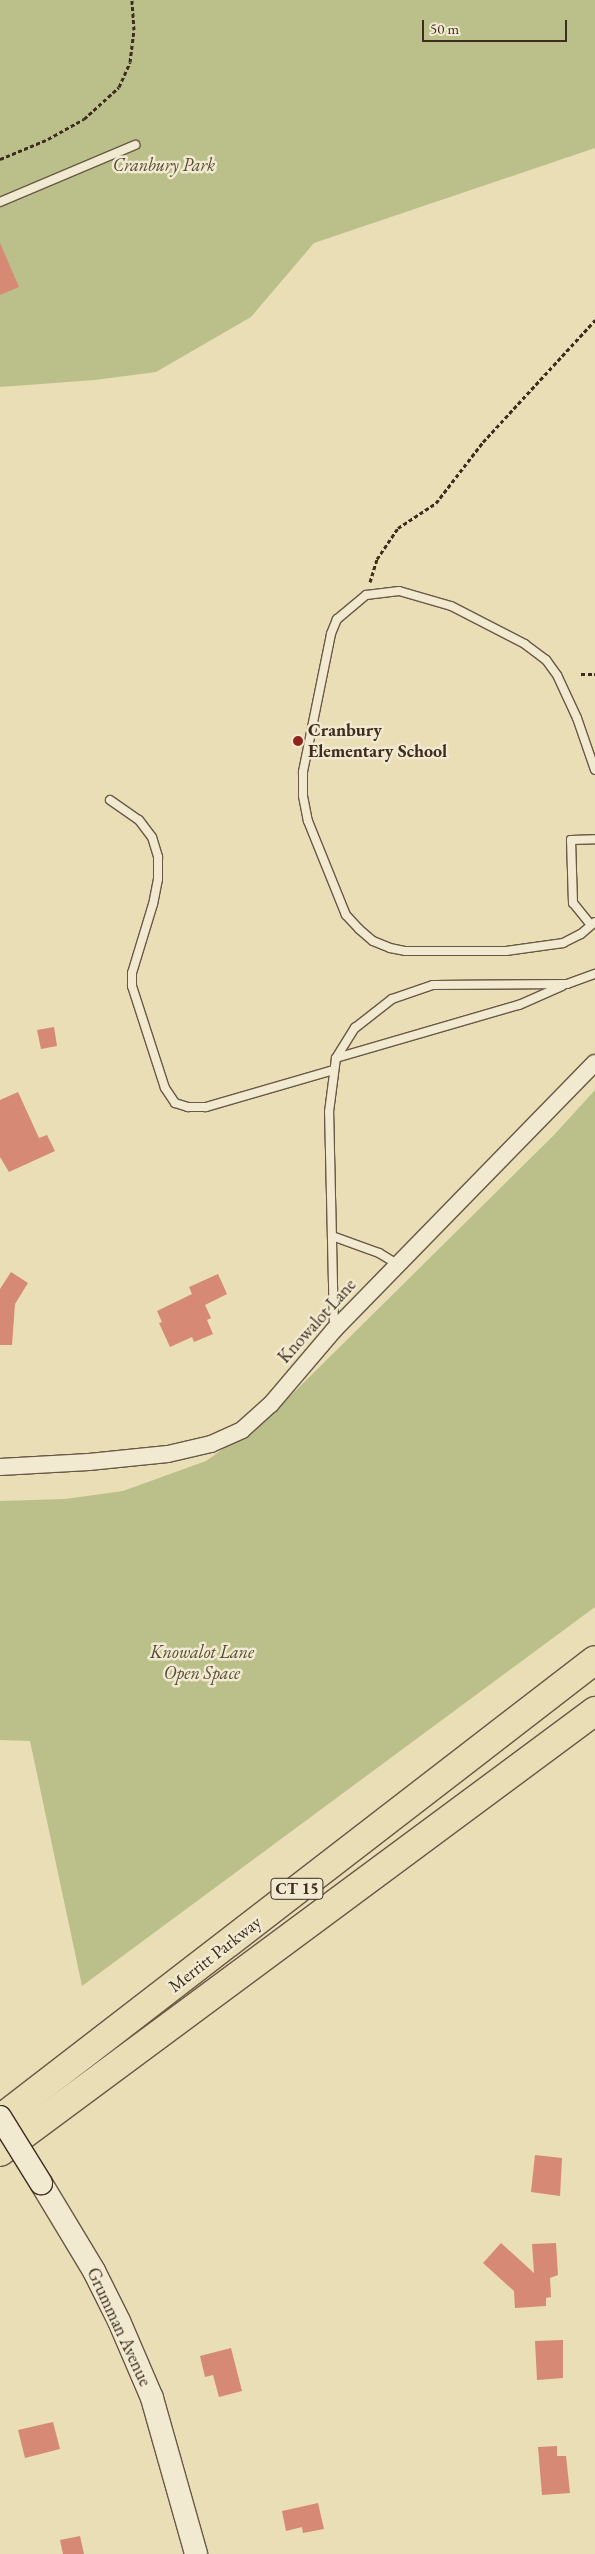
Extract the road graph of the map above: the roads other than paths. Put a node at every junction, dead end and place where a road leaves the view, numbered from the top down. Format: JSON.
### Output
{"nodes":[{"id":1,"x":135,"y":145,"type":"dead end"},
{"id":2,"x":0,"y":202,"type":"edge"},
{"id":3,"x":595,"y":770,"type":"edge"},
{"id":4,"x":110,"y":800,"type":"dead end"},
{"id":5,"x":595,"y":839,"type":"edge"},
{"id":6,"x":593,"y":924,"type":"edge"},
{"id":7,"x":595,"y":974,"type":"edge"},
{"id":8,"x":567,"y":984,"type":"junction"},
{"id":9,"x":336,"y":1058,"type":"junction"},
{"id":10,"x":595,"y":1063,"type":"edge"},
{"id":11,"x":333,"y":1070,"type":"junction"},
{"id":12,"x":332,"y":1236,"type":"junction"},
{"id":13,"x":397,"y":1264,"type":"junction"},
{"id":14,"x":334,"y":1330,"type":"junction"},
{"id":15,"x":0,"y":1466,"type":"edge"},
{"id":16,"x":595,"y":1660,"type":"edge"},
{"id":17,"x":595,"y":1711,"type":"edge"},
{"id":18,"x":0,"y":2118,"type":"edge"},
{"id":19,"x":0,"y":2152,"type":"edge"},
{"id":20,"x":196,"y":2554,"type":"edge"}],
"edges":[{"from":1,"to":2,"type":"lane"},
{"from":3,"to":6,"type":"lane"},
{"from":4,"to":11,"type":"lane"},
{"from":5,"to":6,"type":"lane"},
{"from":7,"to":8,"type":"lane"},
{"from":8,"to":9,"type":"lane"},
{"from":8,"to":9,"type":"lane"},
{"from":9,"to":11,"type":"lane"},
{"from":10,"to":13,"type":"street","name":"Knowalot Lane"},
{"from":11,"to":12,"type":"lane"},
{"from":12,"to":13,"type":"lane"},
{"from":12,"to":14,"type":"lane"},
{"from":13,"to":14,"type":"street","name":"Knowalot Lane"},
{"from":14,"to":15,"type":"street","name":"Knowalot Lane"},
{"from":16,"to":18,"type":"highway","name":"Merritt Parkway","number":"CT 15"},
{"from":17,"to":19,"type":"highway","name":"Merritt Parkway","number":"CT 15"},
{"from":18,"to":20,"type":"street","name":"Grumman Avenue","bridge":true}]}
